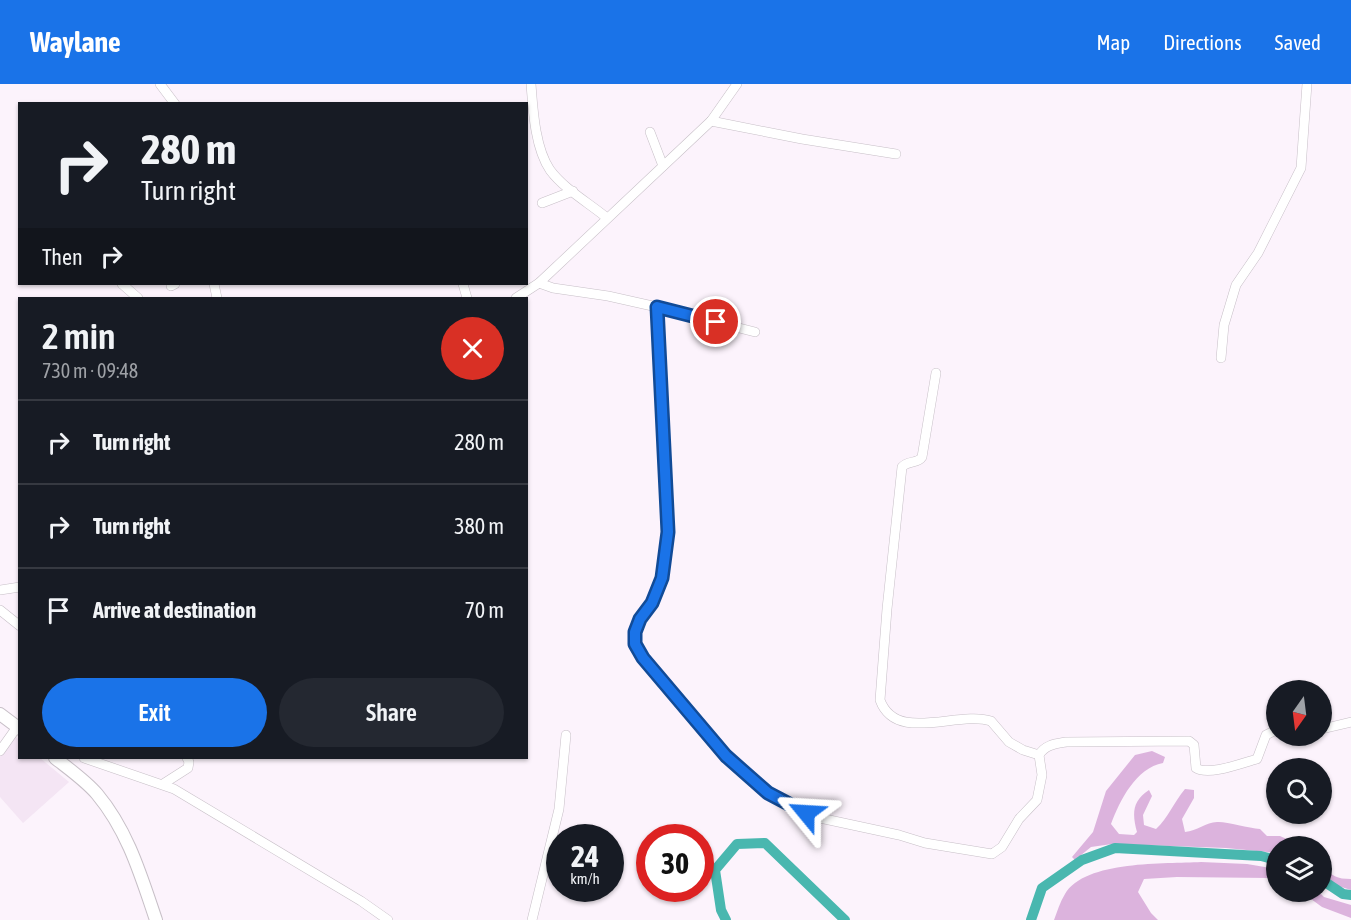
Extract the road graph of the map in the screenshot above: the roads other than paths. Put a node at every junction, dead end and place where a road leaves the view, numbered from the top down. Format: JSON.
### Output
{"nodes":[{"id":1,"x":160,"y":84,"type":"edge"},
{"id":2,"x":531,"y":84,"type":"edge"},
{"id":3,"x":737,"y":84,"type":"edge"},
{"id":4,"x":1307,"y":84,"type":"edge"},
{"id":5,"x":173,"y":102,"type":"edge"},
{"id":6,"x":711,"y":121,"type":"junction"},
{"id":7,"x":650,"y":132,"type":"dead end"},
{"id":8,"x":896,"y":154,"type":"dead end"},
{"id":9,"x":663,"y":166,"type":"junction"},
{"id":10,"x":573,"y":191,"type":"junction"},
{"id":11,"x":542,"y":203,"type":"dead end"},
{"id":12,"x":607,"y":218,"type":"junction"},
{"id":13,"x":539,"y":283,"type":"junction"},
{"id":14,"x":123,"y":285,"type":"edge"},
{"id":15,"x":137,"y":297,"type":"edge"},
{"id":16,"x":518,"y":297,"type":"edge"},
{"id":17,"x":657,"y":307,"type":"junction"},
{"id":18,"x":755,"y":332,"type":"dead end"},
{"id":19,"x":1221,"y":358,"type":"dead end"},
{"id":20,"x":936,"y":373,"type":"dead end"},
{"id":21,"x":18,"y":587,"type":"edge"},
{"id":22,"x":0,"y":590,"type":"edge"},
{"id":23,"x":0,"y":610,"type":"edge"},
{"id":24,"x":18,"y":624,"type":"edge"},
{"id":25,"x":0,"y":714,"type":"edge"},
{"id":26,"x":1351,"y":722,"type":"edge"},
{"id":27,"x":1332,"y":727,"type":"edge"},
{"id":28,"x":18,"y":728,"type":"edge"},
{"id":29,"x":566,"y":735,"type":"dead end"},
{"id":30,"x":1266,"y":737,"type":"edge"},
{"id":31,"x":0,"y":751,"type":"edge"},
{"id":32,"x":1039,"y":755,"type":"junction"},
{"id":33,"x":56,"y":759,"type":"edge"},
{"id":34,"x":86,"y":759,"type":"edge"},
{"id":35,"x":188,"y":759,"type":"edge"},
{"id":36,"x":162,"y":784,"type":"junction"},
{"id":37,"x":156,"y":920,"type":"edge"},
{"id":38,"x":388,"y":920,"type":"edge"},
{"id":39,"x":532,"y":920,"type":"edge"}],
"edges":[{"from":1,"to":5,"type":"street"},
{"from":2,"to":10,"type":"street"},
{"from":3,"to":6,"type":"street"},
{"from":4,"to":19,"type":"street"},
{"from":6,"to":8,"type":"street"},
{"from":6,"to":9,"type":"street"},
{"from":7,"to":9,"type":"street"},
{"from":9,"to":12,"type":"street"},
{"from":10,"to":11,"type":"street"},
{"from":10,"to":12,"type":"street"},
{"from":12,"to":13,"type":"street"},
{"from":13,"to":16,"type":"street"},
{"from":13,"to":17,"type":"street"},
{"from":14,"to":15,"type":"street"},
{"from":17,"to":18,"type":"street"},
{"from":17,"to":32,"type":"street"},
{"from":20,"to":32,"type":"street"},
{"from":21,"to":22,"type":"street"},
{"from":23,"to":24,"type":"street"},
{"from":25,"to":28,"type":"highway"},
{"from":26,"to":27,"type":"street"},
{"from":28,"to":31,"type":"street"},
{"from":29,"to":39,"type":"street"},
{"from":30,"to":32,"type":"street"},
{"from":33,"to":37,"type":"highway"},
{"from":34,"to":36,"type":"street"},
{"from":35,"to":36,"type":"street"},
{"from":36,"to":38,"type":"street"}]}
